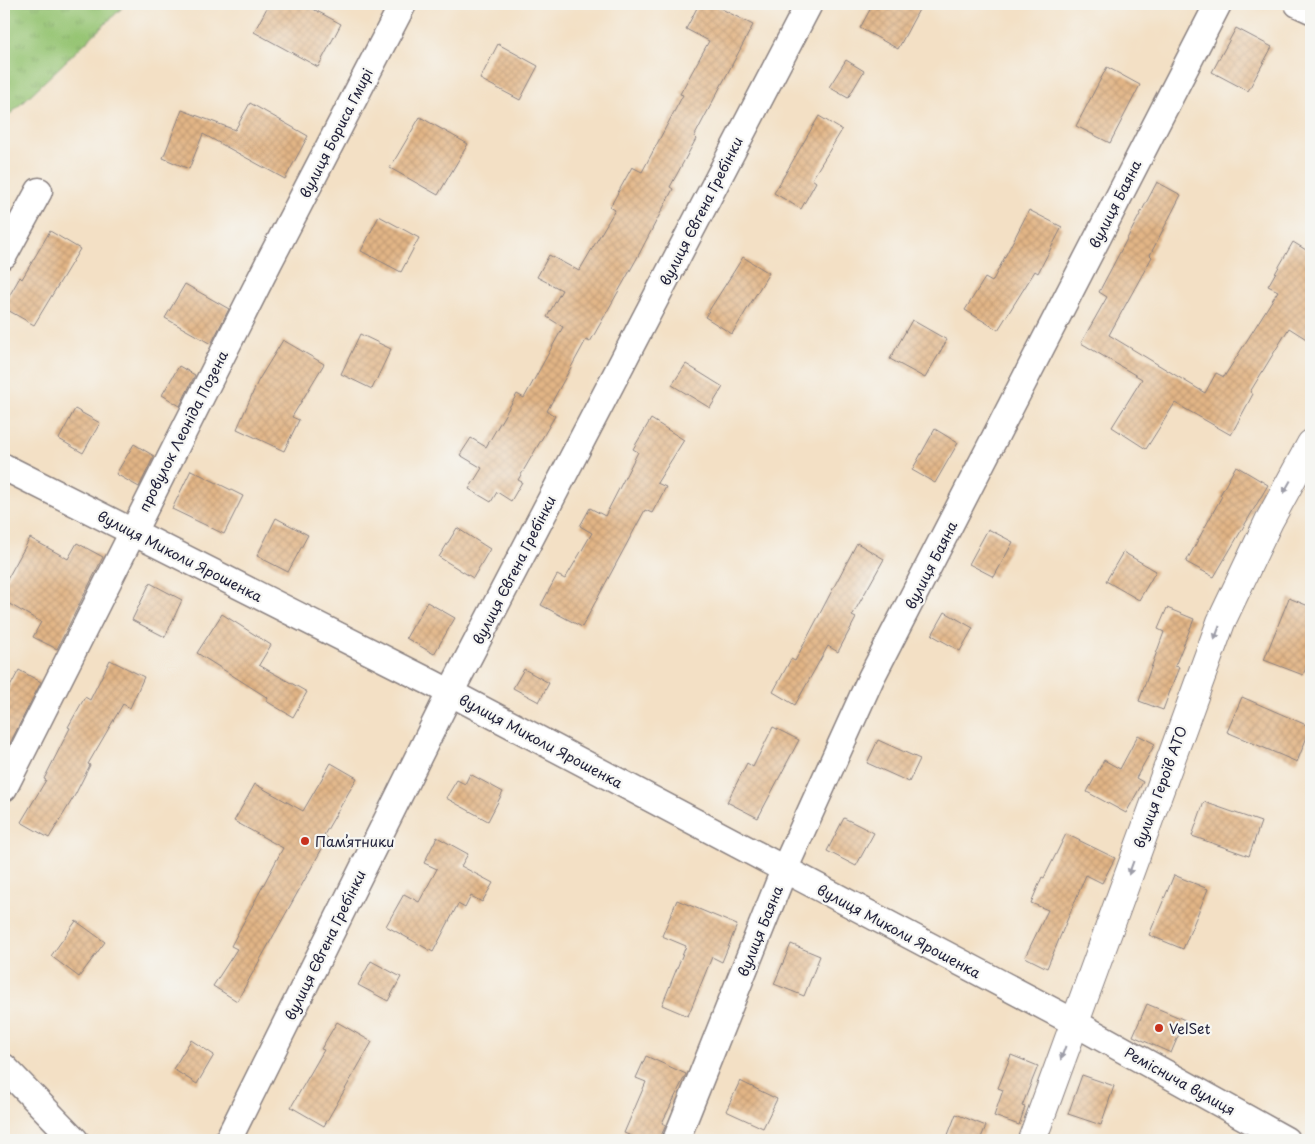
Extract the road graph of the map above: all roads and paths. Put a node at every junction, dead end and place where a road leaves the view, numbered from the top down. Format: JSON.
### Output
{"nodes":[{"id":1,"x":403,"y":4,"type":"edge"},
{"id":2,"x":809,"y":4,"type":"edge"},
{"id":3,"x":1218,"y":4,"type":"edge"},
{"id":4,"x":1298,"y":4,"type":"edge"},
{"id":5,"x":1311,"y":10,"type":"edge"},
{"id":6,"x":39,"y":191,"type":"dead end"},
{"id":7,"x":4,"y":255,"type":"edge"},
{"id":8,"x":269,"y":262,"type":"joint"},
{"id":9,"x":1311,"y":444,"type":"edge"},
{"id":10,"x":4,"y":467,"type":"edge"},
{"id":11,"x":132,"y":532,"type":"junction"},
{"id":12,"x":450,"y":693,"type":"junction"},
{"id":13,"x":4,"y":788,"type":"edge"},
{"id":14,"x":784,"y":870,"type":"junction"},
{"id":15,"x":1074,"y":1022,"type":"junction"},
{"id":16,"x":4,"y":1067,"type":"edge"},
{"id":17,"x":75,"y":1140,"type":"edge"},
{"id":18,"x":228,"y":1140,"type":"edge"},
{"id":19,"x":676,"y":1140,"type":"edge"},
{"id":20,"x":1032,"y":1140,"type":"edge"},
{"id":21,"x":1286,"y":1140,"type":"edge"}],
"edges":[{"from":1,"to":8,"type":"street","name":"вулиця Бориса Гмирі"},
{"from":2,"to":12,"type":"street","name":"вулиця Євгена Гребінки"},
{"from":3,"to":14,"type":"street","name":"вулиця Баяна"},
{"from":4,"to":5,"type":"street"},
{"from":6,"to":7,"type":"street"},
{"from":8,"to":11,"type":"street","name":"провулок Леоніда Позена"},
{"from":9,"to":15,"type":"street","name":"вулиця Героїв АТО","one_way":true},
{"from":10,"to":11,"type":"street","name":"вулиця Миколи Ярошенка"},
{"from":11,"to":12,"type":"street","name":"вулиця Миколи Ярошенка"},
{"from":11,"to":13,"type":"street","name":"провулок Леоніда Позена"},
{"from":12,"to":14,"type":"street","name":"вулиця Миколи Ярошенка"},
{"from":12,"to":18,"type":"street","name":"вулиця Євгена Гребінки"},
{"from":14,"to":15,"type":"street","name":"вулиця Миколи Ярошенка"},
{"from":14,"to":19,"type":"street","name":"вулиця Баяна"},
{"from":15,"to":20,"type":"street","name":"вулиця Героїв АТО","one_way":true},
{"from":15,"to":21,"type":"street","name":"Реміснича вулиця"},
{"from":16,"to":17,"type":"street"}]}
